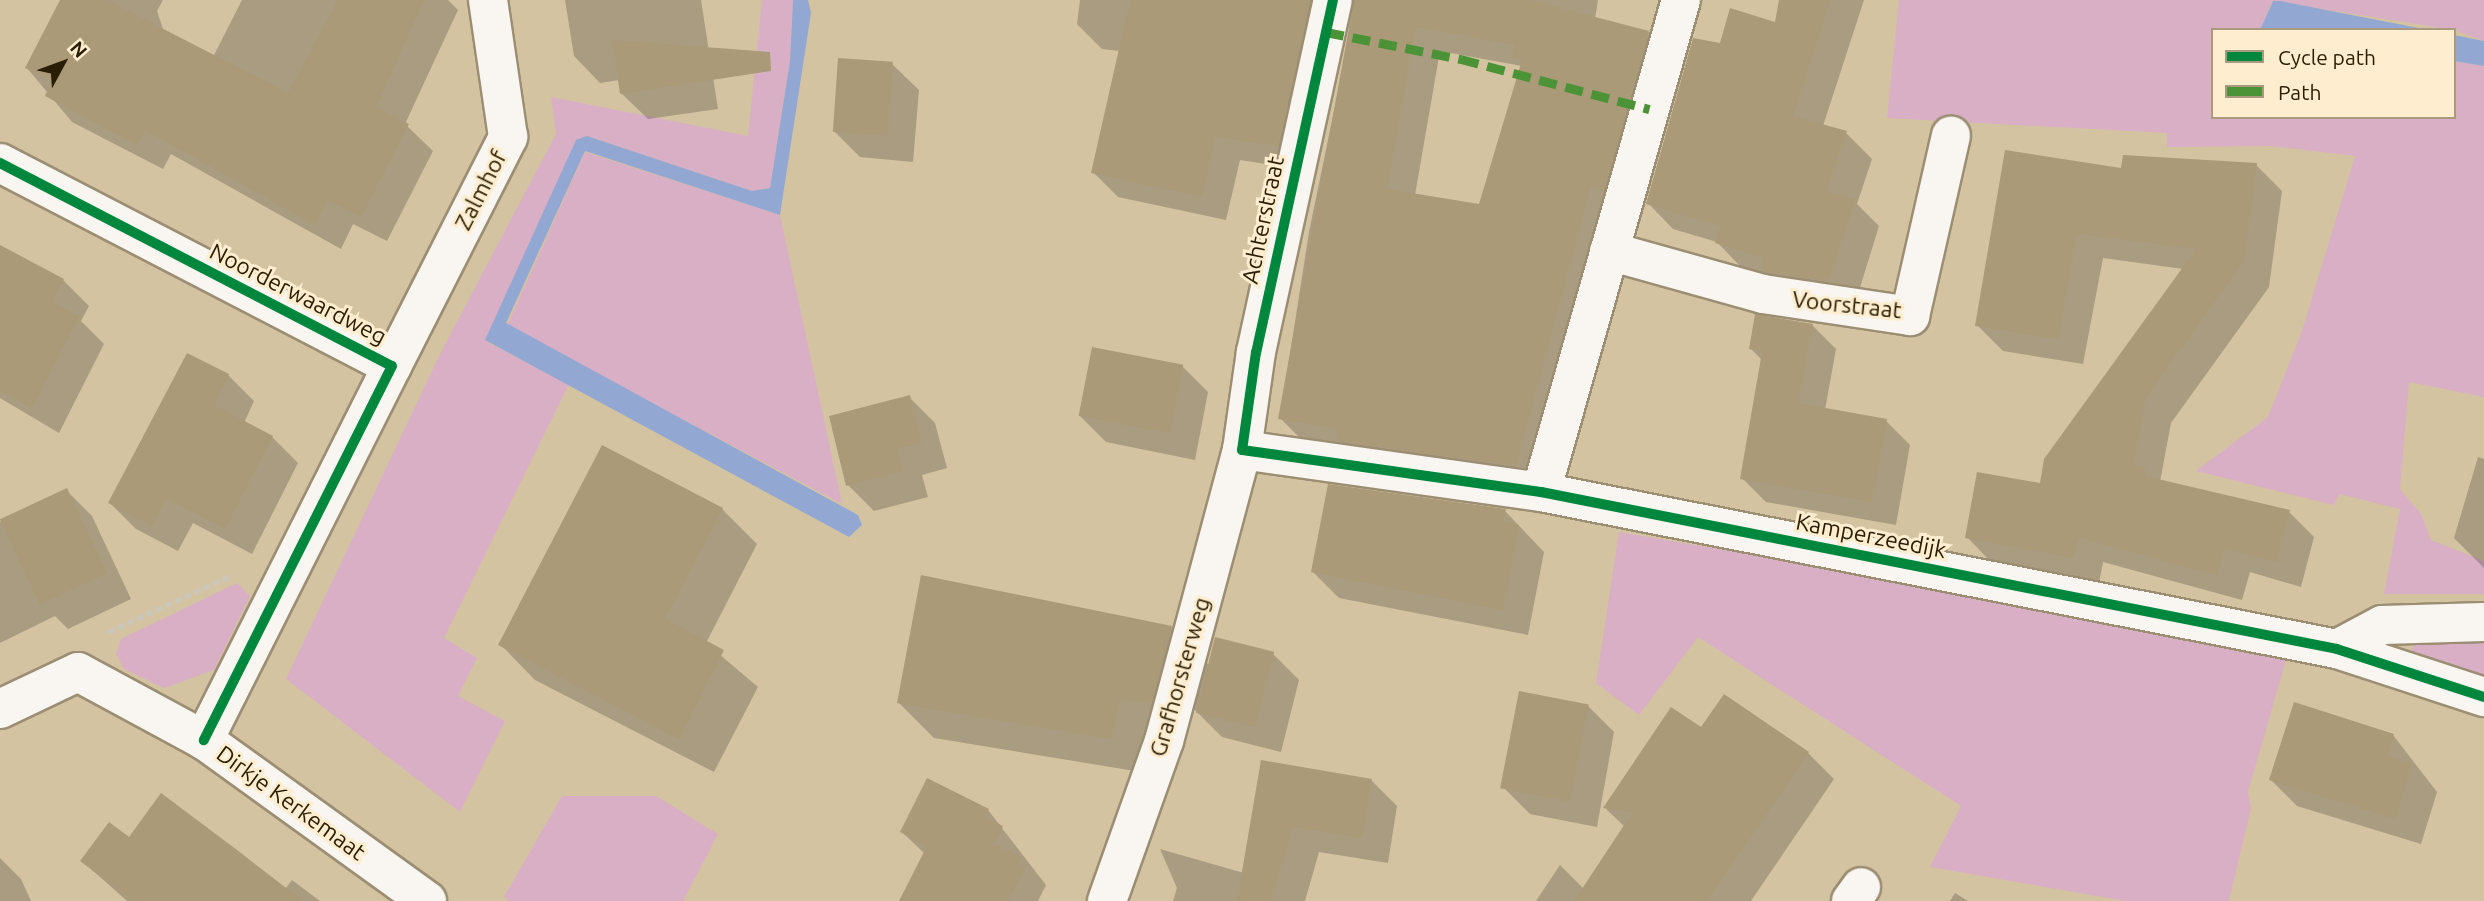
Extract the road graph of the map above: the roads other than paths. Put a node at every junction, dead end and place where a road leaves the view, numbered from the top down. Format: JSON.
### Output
{"nodes":[{"id":1,"x":488,"y":0,"type":"edge"},
{"id":2,"x":1334,"y":0,"type":"edge"},
{"id":3,"x":1681,"y":0,"type":"edge"},
{"id":4,"x":1951,"y":136,"type":"dead end"},
{"id":5,"x":0,"y":163,"type":"edge"},
{"id":6,"x":1609,"y":251,"type":"junction"},
{"id":7,"x":392,"y":366,"type":"junction"},
{"id":8,"x":1242,"y":450,"type":"junction"},
{"id":9,"x":1541,"y":492,"type":"junction"},
{"id":10,"x":2484,"y":622,"type":"edge"},
{"id":11,"x":2337,"y":649,"type":"junction"},
{"id":12,"x":2484,"y":697,"type":"edge"},
{"id":13,"x":0,"y":709,"type":"edge"},
{"id":14,"x":204,"y":740,"type":"junction"},
{"id":15,"x":427,"y":901,"type":"edge"},
{"id":16,"x":1107,"y":901,"type":"edge"}],
"edges":[{"from":1,"to":7,"type":"street","name":"Zalmhof"},
{"from":2,"to":8,"type":"street","name":"Achterstraat"},
{"from":3,"to":6,"type":"street"},
{"from":4,"to":6,"type":"street","name":"Voorstraat"},
{"from":5,"to":7,"type":"street","name":"Noorderwaardweg"},
{"from":6,"to":9,"type":"street"},
{"from":7,"to":14,"type":"street","name":"Noorderwaardweg"},
{"from":8,"to":9,"type":"street","name":"Kamperzeedijk"},
{"from":8,"to":16,"type":"street","name":"Grafhorsterweg"},
{"from":9,"to":11,"type":"street","name":"Kamperzeedijk"},
{"from":10,"to":11,"type":"street"},
{"from":11,"to":12,"type":"street","name":"Kamperzeedijk"},
{"from":13,"to":14,"type":"street","name":"Dirkje Kerkemaat"},
{"from":14,"to":15,"type":"street","name":"Dirkje Kerkemaat"}]}
